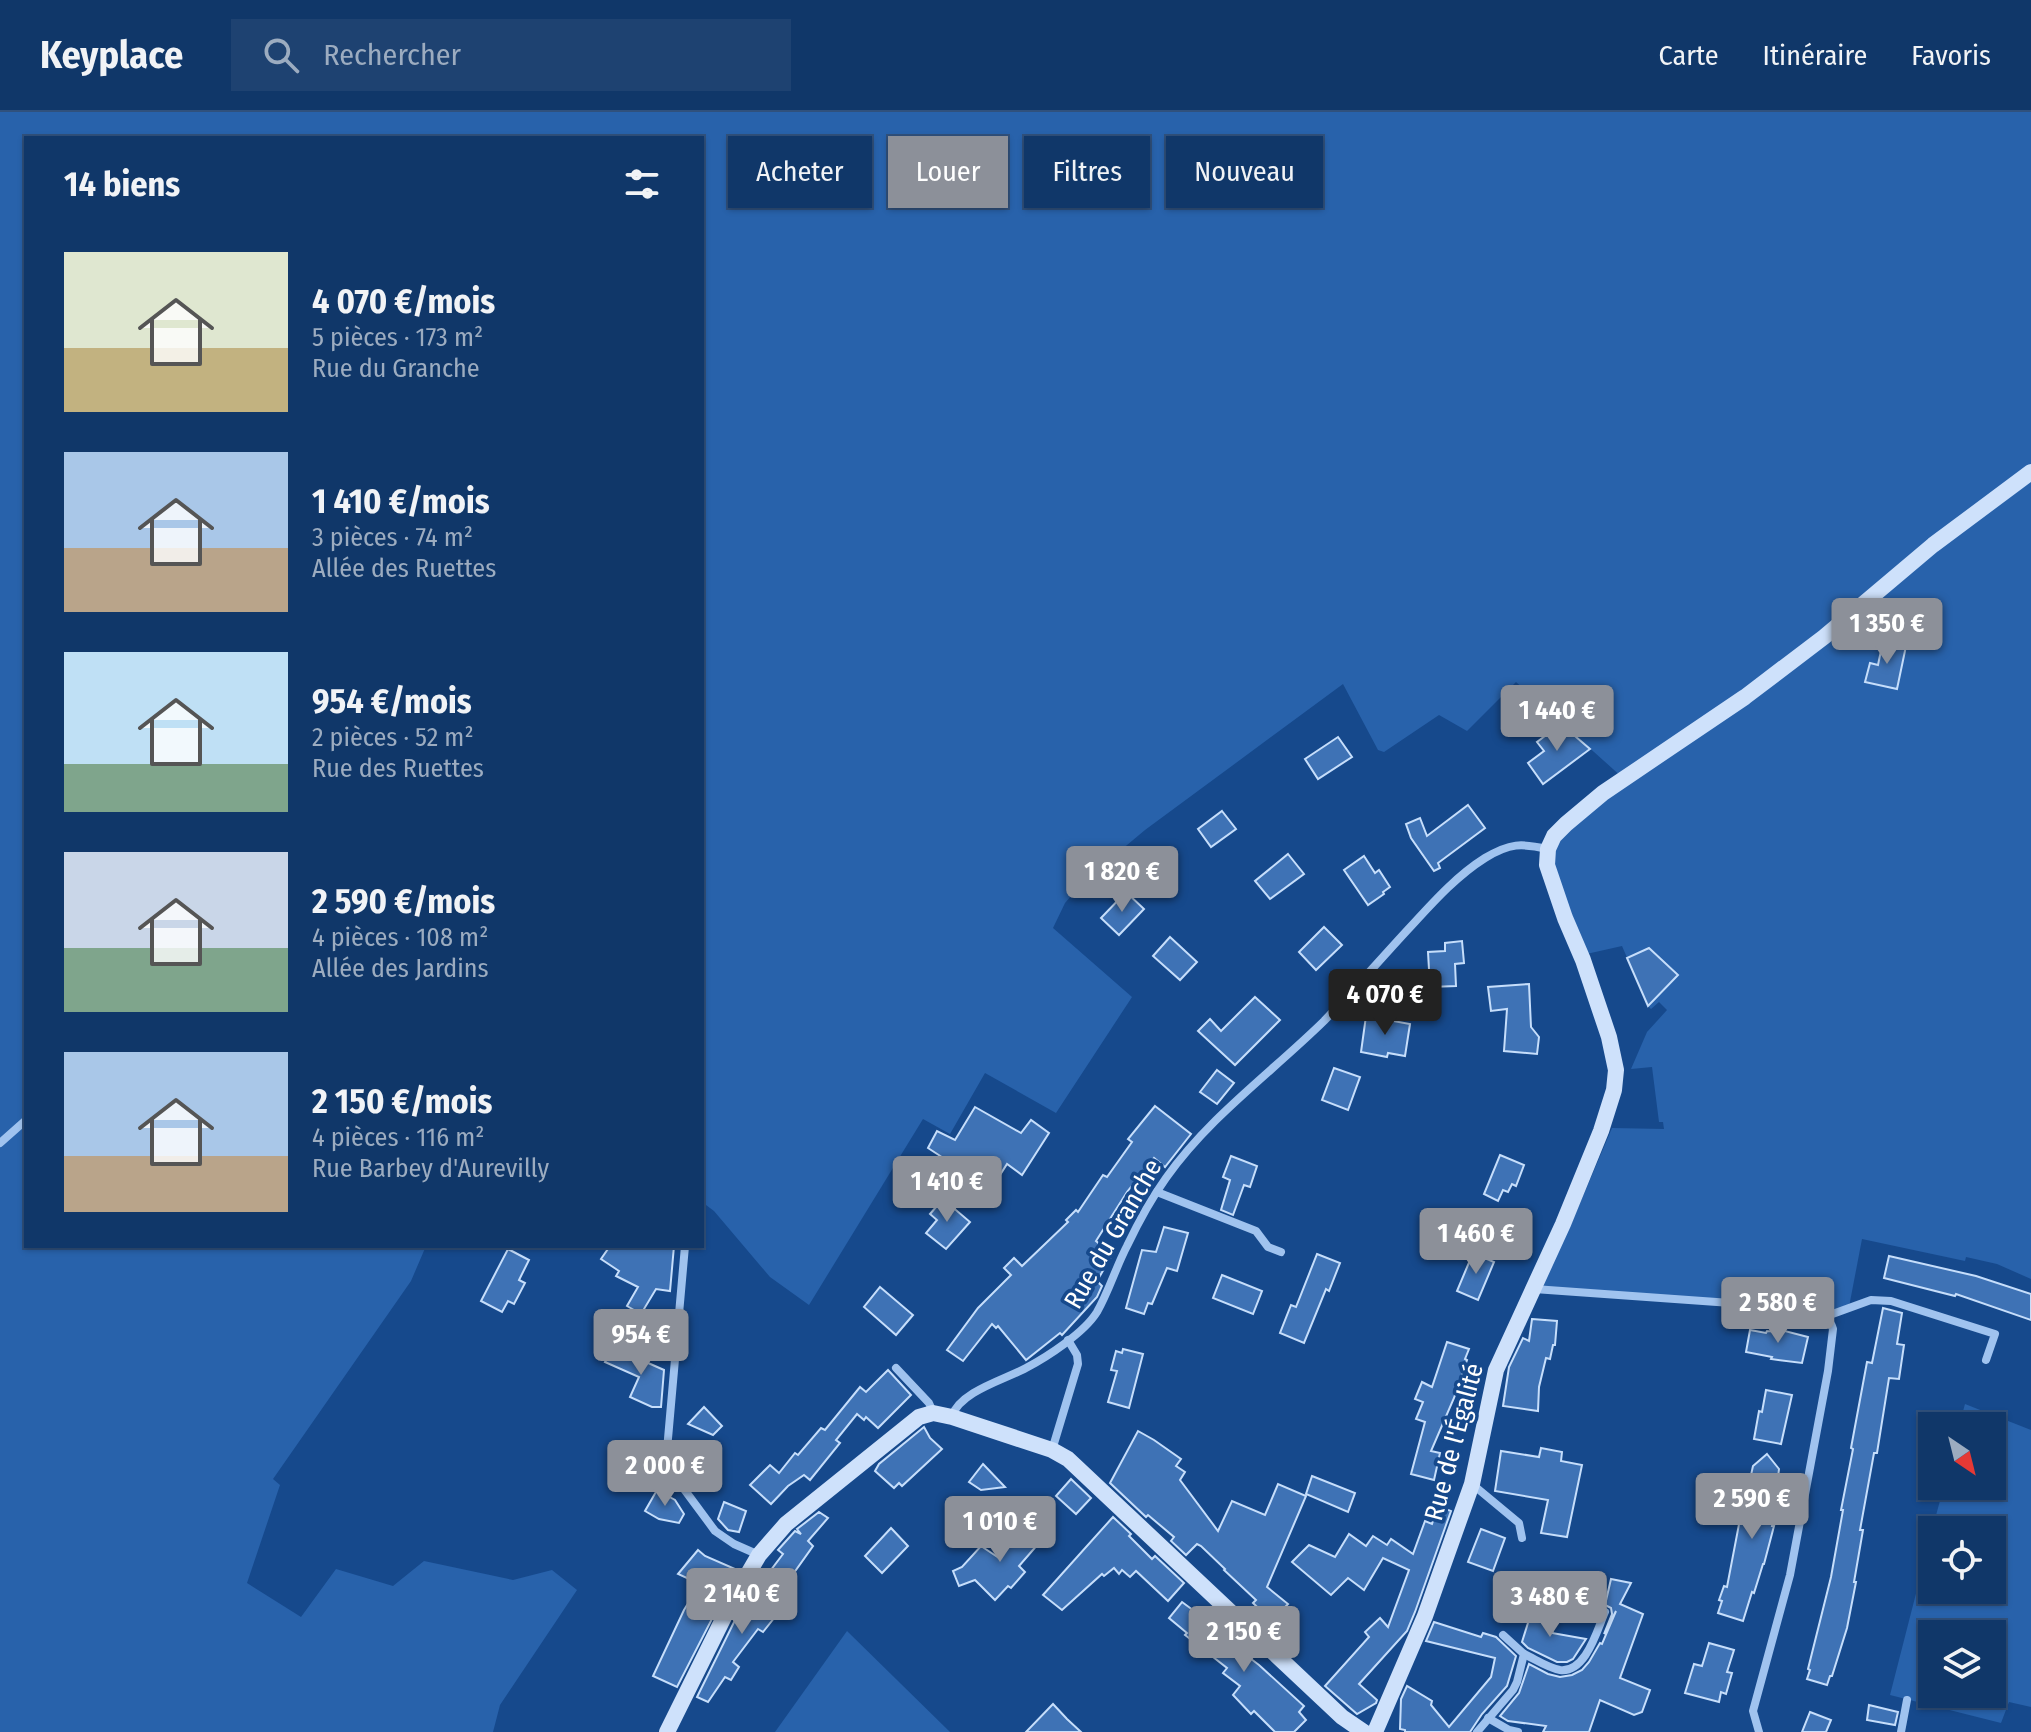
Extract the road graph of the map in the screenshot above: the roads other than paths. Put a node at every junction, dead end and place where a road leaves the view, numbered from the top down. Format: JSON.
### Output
{"nodes":[{"id":1,"x":2031,"y":472,"type":"edge"},
{"id":2,"x":1548,"y":849,"type":"junction"},
{"id":3,"x":24,"y":1122,"type":"edge"},
{"id":4,"x":0,"y":1143,"type":"edge"},
{"id":5,"x":1157,"y":1192,"type":"junction"},
{"id":6,"x":685,"y":1248,"type":"edge"},
{"id":7,"x":1281,"y":1252,"type":"dead end"},
{"id":8,"x":1534,"y":1289,"type":"junction"},
{"id":9,"x":1827,"y":1316,"type":"junction"},
{"id":10,"x":1068,"y":1340,"type":"junction"},
{"id":11,"x":1986,"y":1360,"type":"dead end"},
{"id":12,"x":896,"y":1368,"type":"dead end"},
{"id":13,"x":933,"y":1413,"type":"junction"},
{"id":14,"x":952,"y":1417,"type":"junction"},
{"id":15,"x":1052,"y":1450,"type":"junction"},
{"id":16,"x":1472,"y":1484,"type":"junction"},
{"id":17,"x":1522,"y":1538,"type":"dead end"},
{"id":18,"x":759,"y":1555,"type":"junction"},
{"id":19,"x":1605,"y":1612,"type":"dead end"},
{"id":20,"x":1503,"y":1635,"type":"dead end"},
{"id":21,"x":1524,"y":1654,"type":"junction"},
{"id":22,"x":1907,"y":1700,"type":"dead end"},
{"id":23,"x":1488,"y":1718,"type":"junction"},
{"id":24,"x":667,"y":1732,"type":"edge"},
{"id":25,"x":1364,"y":1732,"type":"edge"},
{"id":26,"x":1375,"y":1732,"type":"edge"},
{"id":27,"x":1477,"y":1732,"type":"edge"},
{"id":28,"x":1518,"y":1732,"type":"edge"},
{"id":29,"x":1759,"y":1732,"type":"edge"},
{"id":30,"x":1901,"y":1732,"type":"edge"}],
"edges":[{"from":1,"to":2,"type":"street"},
{"from":2,"to":5,"type":"street","name":"Rue du Granche"},
{"from":2,"to":8,"type":"street","name":"Rue de l'Égalité"},
{"from":3,"to":4,"type":"street"},
{"from":5,"to":7,"type":"street"},
{"from":5,"to":10,"type":"street","name":"Rue du Granche"},
{"from":6,"to":18,"type":"street"},
{"from":8,"to":9,"type":"street"},
{"from":8,"to":16,"type":"street","name":"Rue de l'Égalité"},
{"from":9,"to":11,"type":"street"},
{"from":9,"to":29,"type":"street"},
{"from":10,"to":14,"type":"street","name":"Rue du Granche"},
{"from":10,"to":15,"type":"street","name":"Rue du Granche"},
{"from":12,"to":13,"type":"street"},
{"from":13,"to":14,"type":"street"},
{"from":13,"to":18,"type":"street"},
{"from":14,"to":15,"type":"street"},
{"from":15,"to":25,"type":"street"},
{"from":16,"to":17,"type":"street"},
{"from":16,"to":26,"type":"street","name":"Rue de l'Égalité"},
{"from":18,"to":24,"type":"street"},
{"from":19,"to":21,"type":"street"},
{"from":20,"to":21,"type":"street"},
{"from":21,"to":23,"type":"street"},
{"from":22,"to":30,"type":"street"},
{"from":23,"to":27,"type":"street"},
{"from":23,"to":28,"type":"street"}]}
